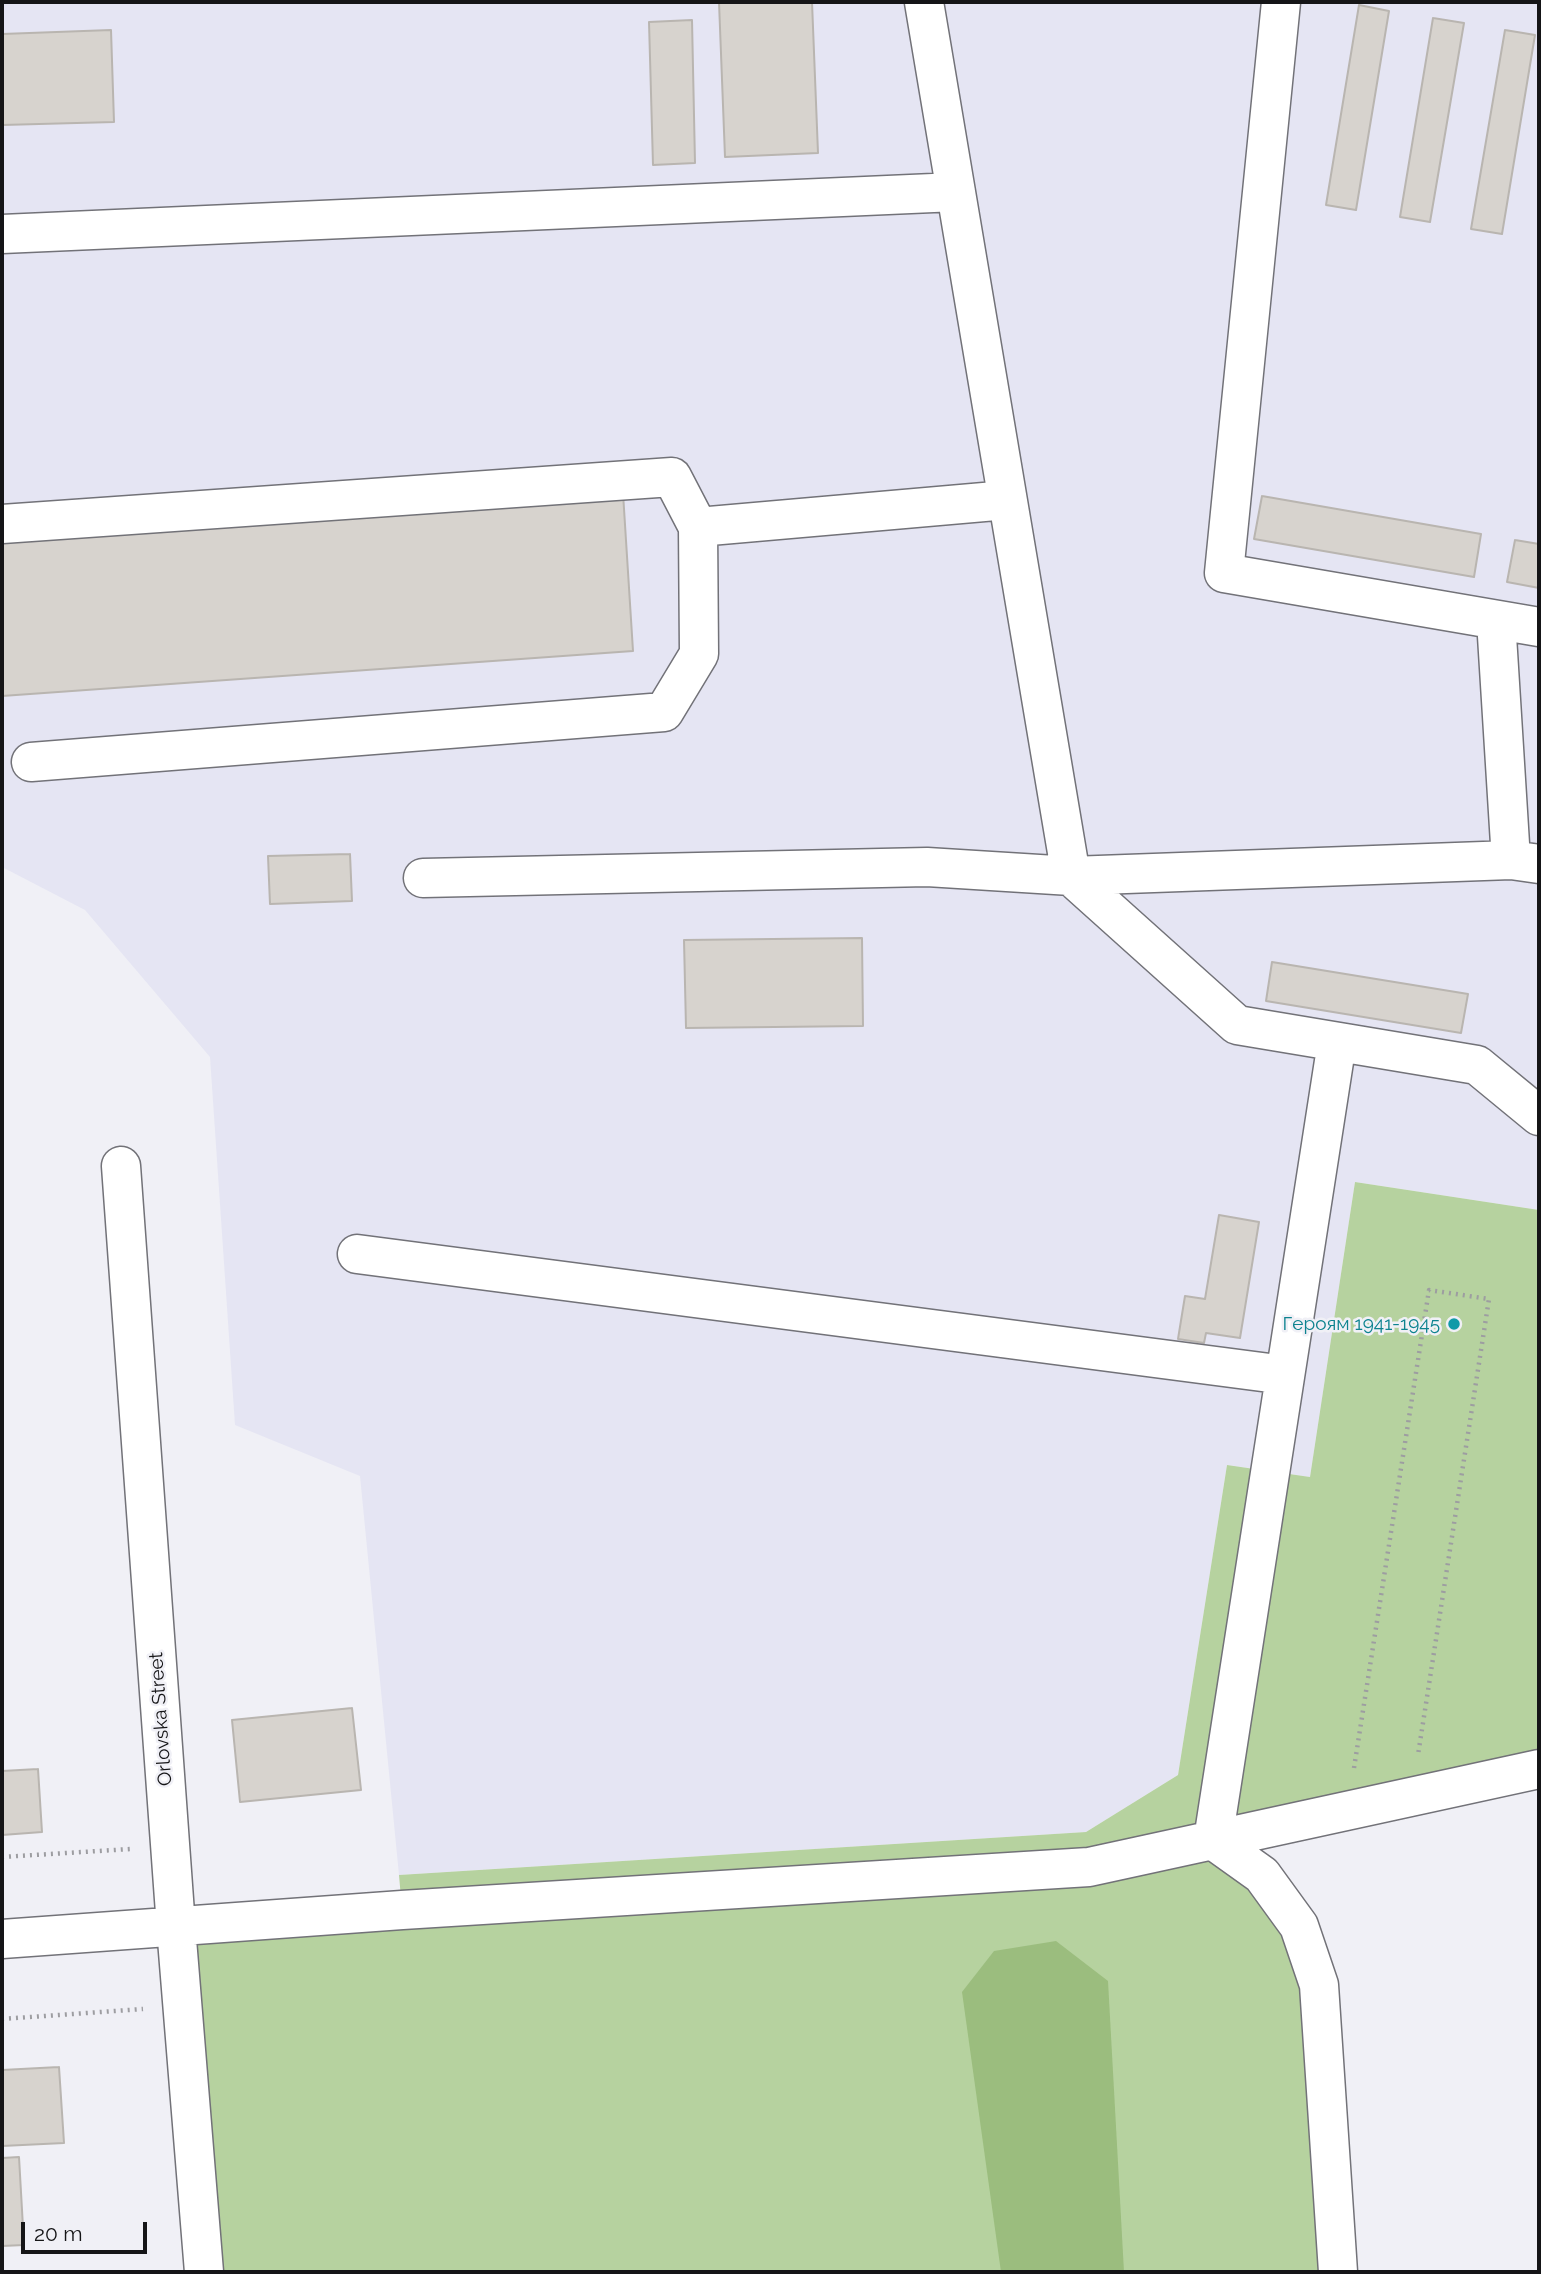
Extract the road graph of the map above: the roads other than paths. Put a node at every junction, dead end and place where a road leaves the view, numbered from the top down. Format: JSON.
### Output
{"nodes":[{"id":1,"x":924,"y":2,"type":"edge"},
{"id":2,"x":1281,"y":2,"type":"edge"},
{"id":3,"x":956,"y":192,"type":"junction"},
{"id":4,"x":2,"y":234,"type":"edge"},
{"id":5,"x":1007,"y":500,"type":"junction"},
{"id":6,"x":2,"y":524,"type":"edge"},
{"id":7,"x":698,"y":527,"type":"junction"},
{"id":8,"x":1496,"y":620,"type":"junction"},
{"id":9,"x":1539,"y":627,"type":"edge"},
{"id":10,"x":31,"y":762,"type":"dead end"},
{"id":11,"x":1525,"y":862,"type":"edge"},
{"id":12,"x":1070,"y":876,"type":"junction"},
{"id":13,"x":423,"y":878,"type":"dead end"},
{"id":14,"x":1337,"y":1042,"type":"junction"},
{"id":15,"x":1539,"y":1116,"type":"edge"},
{"id":16,"x":121,"y":1167,"type":"dead end"},
{"id":17,"x":357,"y":1254,"type":"dead end"},
{"id":18,"x":1285,"y":1375,"type":"junction"},
{"id":19,"x":1539,"y":1769,"type":"edge"},
{"id":20,"x":1213,"y":1840,"type":"junction"},
{"id":21,"x":176,"y":1927,"type":"junction"},
{"id":22,"x":2,"y":1939,"type":"edge"},
{"id":23,"x":204,"y":2272,"type":"edge"},
{"id":24,"x":1338,"y":2272,"type":"edge"}],
"edges":[{"from":1,"to":3,"type":"street"},
{"from":2,"to":8,"type":"street"},
{"from":3,"to":4,"type":"street"},
{"from":3,"to":5,"type":"street"},
{"from":5,"to":7,"type":"street"},
{"from":5,"to":12,"type":"street"},
{"from":6,"to":7,"type":"street"},
{"from":7,"to":10,"type":"street"},
{"from":8,"to":9,"type":"street"},
{"from":8,"to":11,"type":"street"},
{"from":11,"to":12,"type":"street"},
{"from":12,"to":13,"type":"street"},
{"from":12,"to":14,"type":"street"},
{"from":14,"to":15,"type":"street"},
{"from":14,"to":18,"type":"street"},
{"from":16,"to":21,"type":"street","name":"Orlovska Street"},
{"from":17,"to":18,"type":"street"},
{"from":18,"to":20,"type":"street"},
{"from":19,"to":20,"type":"street"},
{"from":20,"to":21,"type":"street"},
{"from":20,"to":24,"type":"street"},
{"from":21,"to":22,"type":"street"},
{"from":21,"to":23,"type":"street","name":"Orlovska Street"}]}
